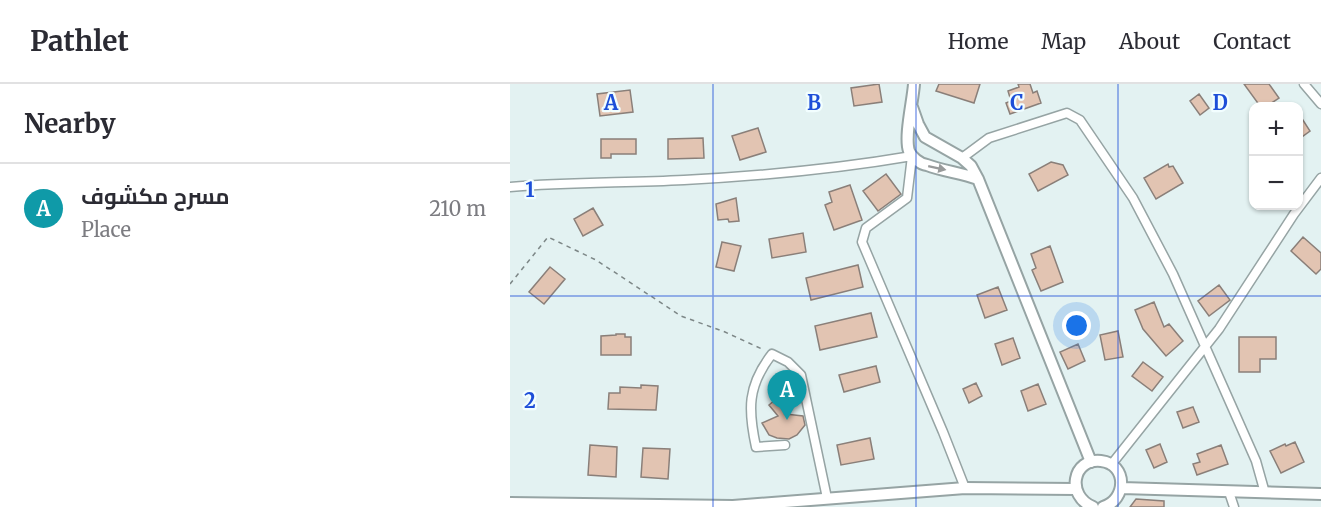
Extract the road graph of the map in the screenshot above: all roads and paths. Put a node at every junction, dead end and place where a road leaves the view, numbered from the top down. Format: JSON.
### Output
{"nodes":[{"id":1,"x":914,"y":84,"type":"edge"},
{"id":2,"x":1304,"y":84,"type":"edge"},
{"id":3,"x":1317,"y":92,"type":"edge"},
{"id":4,"x":1321,"y":104,"type":"edge"},
{"id":5,"x":912,"y":107,"type":"junction"},
{"id":6,"x":912,"y":156,"type":"junction"},
{"id":7,"x":962,"y":158,"type":"junction"},
{"id":8,"x":1321,"y":178,"type":"edge"},
{"id":9,"x":978,"y":179,"type":"junction"},
{"id":10,"x":510,"y":187,"type":"edge"},
{"id":11,"x":510,"y":284,"type":"edge"},
{"id":12,"x":1205,"y":345,"type":"junction"},
{"id":13,"x":772,"y":354,"type":"junction"},
{"id":14,"x":785,"y":445,"type":"dead end"},
{"id":15,"x":1091,"y":462,"type":"junction"},
{"id":16,"x":1112,"y":465,"type":"junction"},
{"id":17,"x":965,"y":488,"type":"junction"},
{"id":18,"x":1122,"y":488,"type":"junction"},
{"id":19,"x":1076,"y":489,"type":"junction"},
{"id":20,"x":1229,"y":492,"type":"junction"},
{"id":21,"x":1265,"y":493,"type":"junction"},
{"id":22,"x":1321,"y":494,"type":"edge"},
{"id":23,"x":827,"y":498,"type":"junction"},
{"id":24,"x":510,"y":503,"type":"edge"},
{"id":25,"x":1107,"y":506,"type":"edge"},
{"id":26,"x":733,"y":507,"type":"edge"},
{"id":27,"x":1093,"y":507,"type":"edge"},
{"id":28,"x":1234,"y":507,"type":"edge"}],
"edges":[{"from":1,"to":5,"type":"street"},
{"from":2,"to":3,"type":"street"},
{"from":3,"to":4,"type":"street"},
{"from":5,"to":6,"type":"street"},
{"from":5,"to":7,"type":"street"},
{"from":6,"to":9,"type":"street","one_way":true},
{"from":6,"to":10,"type":"street"},
{"from":6,"to":17,"type":"street"},
{"from":7,"to":9,"type":"street"},
{"from":7,"to":12,"type":"street"},
{"from":8,"to":12,"type":"street"},
{"from":9,"to":15,"type":"street"},
{"from":11,"to":13,"type":"path"},
{"from":12,"to":16,"type":"street"},
{"from":12,"to":21,"type":"street"},
{"from":13,"to":14,"type":"street"},
{"from":13,"to":23,"type":"street"},
{"from":15,"to":16,"type":"street"},
{"from":15,"to":19,"type":"street"},
{"from":16,"to":18,"type":"street"},
{"from":17,"to":19,"type":"street"},
{"from":17,"to":23,"type":"street"},
{"from":18,"to":20,"type":"street"},
{"from":18,"to":25,"type":"street"},
{"from":19,"to":27,"type":"street"},
{"from":20,"to":21,"type":"street"},
{"from":20,"to":28,"type":"street"},
{"from":21,"to":22,"type":"street"},
{"from":23,"to":26,"type":"street"},
{"from":24,"to":26,"type":"street"}]}
